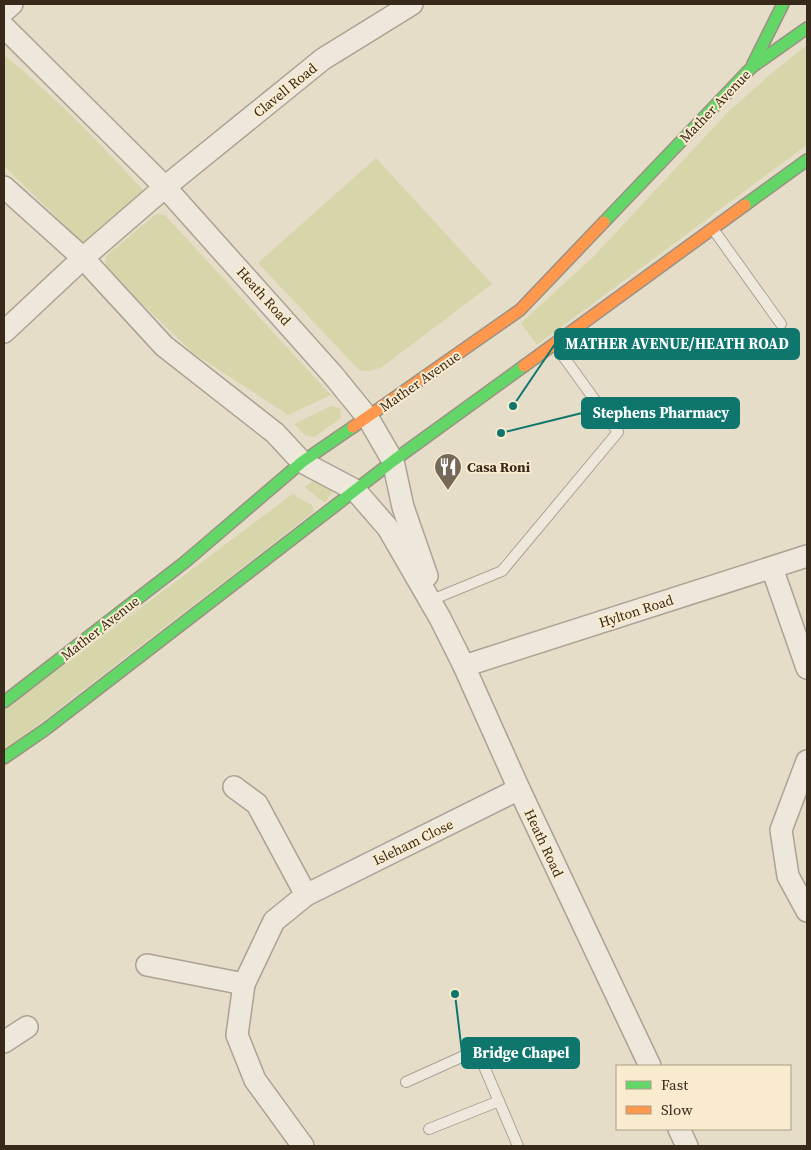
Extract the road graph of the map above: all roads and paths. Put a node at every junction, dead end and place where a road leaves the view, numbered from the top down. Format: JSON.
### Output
{"nodes":[{"id":1,"x":12,"y":4,"type":"edge"},
{"id":2,"x":412,"y":4,"type":"edge"},
{"id":3,"x":783,"y":4,"type":"edge"},
{"id":4,"x":4,"y":11,"type":"edge"},
{"id":5,"x":4,"y":27,"type":"edge"},
{"id":6,"x":807,"y":28,"type":"edge"},
{"id":7,"x":752,"y":67,"type":"junction"},
{"id":8,"x":807,"y":160,"type":"edge"},
{"id":9,"x":4,"y":187,"type":"edge"},
{"id":10,"x":165,"y":187,"type":"junction"},
{"id":11,"x":713,"y":229,"type":"junction"},
{"id":12,"x":83,"y":258,"type":"junction"},
{"id":13,"x":781,"y":324,"type":"dead end"},
{"id":14,"x":4,"y":332,"type":"edge"},
{"id":15,"x":554,"y":344,"type":"junction"},
{"id":16,"x":368,"y":418,"type":"junction"},
{"id":17,"x":394,"y":461,"type":"junction"},
{"id":18,"x":302,"y":462,"type":"junction"},
{"id":19,"x":355,"y":490,"type":"junction"},
{"id":20,"x":807,"y":556,"type":"edge"},
{"id":21,"x":772,"y":568,"type":"junction"},
{"id":22,"x":437,"y":609,"type":"junction"},
{"id":23,"x":464,"y":666,"type":"junction"},
{"id":24,"x":807,"y":668,"type":"edge"},
{"id":25,"x":4,"y":702,"type":"edge"},
{"id":26,"x":4,"y":758,"type":"edge"},
{"id":27,"x":806,"y":770,"type":"edge"},
{"id":28,"x":234,"y":787,"type":"dead end"},
{"id":29,"x":519,"y":789,"type":"junction"},
{"id":30,"x":306,"y":895,"type":"junction"},
{"id":31,"x":807,"y":911,"type":"edge"},
{"id":32,"x":147,"y":965,"type":"dead end"},
{"id":33,"x":244,"y":984,"type":"junction"},
{"id":34,"x":27,"y":1028,"type":"dead end"},
{"id":35,"x":4,"y":1042,"type":"edge"},
{"id":36,"x":650,"y":1065,"type":"edge"},
{"id":37,"x":406,"y":1082,"type":"dead end"},
{"id":38,"x":498,"y":1101,"type":"junction"},
{"id":39,"x":429,"y":1129,"type":"dead end"},
{"id":40,"x":679,"y":1130,"type":"edge"},
{"id":41,"x":303,"y":1146,"type":"edge"},
{"id":42,"x":516,"y":1146,"type":"edge"},
{"id":43,"x":687,"y":1146,"type":"edge"}],
"edges":[{"from":1,"to":4,"type":"street"},
{"from":2,"to":10,"type":"street","name":"Clavell Road"},
{"from":3,"to":7,"type":"main road"},
{"from":5,"to":10,"type":"street","name":"Heath Road"},
{"from":6,"to":7,"type":"main road","name":"Mather Avenue"},
{"from":7,"to":16,"type":"main road","name":"Mather Avenue"},
{"from":8,"to":11,"type":"main road"},
{"from":9,"to":12,"type":"street","name":"Heath Road"},
{"from":10,"to":12,"type":"street","name":"Clavell Road"},
{"from":10,"to":16,"type":"street","name":"Heath Road"},
{"from":11,"to":13,"type":"lane"},
{"from":11,"to":15,"type":"main road"},
{"from":12,"to":14,"type":"street","name":"Clavell Road"},
{"from":12,"to":18,"type":"street","name":"Heath Road"},
{"from":15,"to":17,"type":"main road"},
{"from":15,"to":22,"type":"lane"},
{"from":16,"to":17,"type":"street","name":"Heath Road"},
{"from":16,"to":18,"type":"main road","name":"Mather Avenue"},
{"from":17,"to":19,"type":"main road"},
{"from":17,"to":22,"type":"street","name":"Heath Road"},
{"from":18,"to":19,"type":"street","name":"Heath Road"},
{"from":18,"to":25,"type":"main road","name":"Mather Avenue"},
{"from":19,"to":22,"type":"street","name":"Heath Road"},
{"from":19,"to":26,"type":"main road"},
{"from":20,"to":21,"type":"street","name":"Hylton Road"},
{"from":21,"to":23,"type":"street","name":"Hylton Road"},
{"from":21,"to":24,"type":"street"},
{"from":22,"to":23,"type":"street","name":"Heath Road"},
{"from":23,"to":29,"type":"street","name":"Heath Road"},
{"from":27,"to":31,"type":"street"},
{"from":28,"to":30,"type":"street"},
{"from":29,"to":30,"type":"street","name":"Isleham Close"},
{"from":29,"to":36,"type":"street","name":"Heath Road"},
{"from":30,"to":33,"type":"street","name":"Isleham Close"},
{"from":32,"to":33,"type":"street"},
{"from":33,"to":41,"type":"street","name":"Isleham Close"},
{"from":34,"to":35,"type":"street"},
{"from":37,"to":38,"type":"lane"},
{"from":38,"to":39,"type":"lane"},
{"from":38,"to":42,"type":"lane"},
{"from":40,"to":43,"type":"street"}]}
